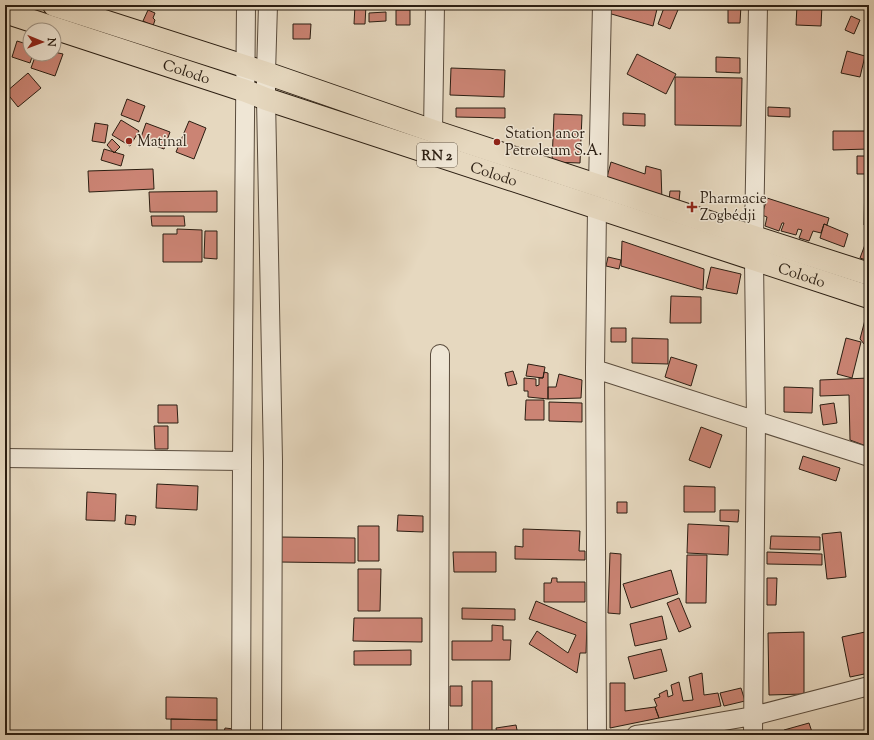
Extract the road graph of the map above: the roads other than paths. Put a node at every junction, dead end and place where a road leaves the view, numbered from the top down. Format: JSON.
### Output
{"nodes":[{"id":1,"x":54,"y":5,"type":"edge"},
{"id":2,"x":246,"y":5,"type":"edge"},
{"id":3,"x":268,"y":5,"type":"edge"},
{"id":4,"x":436,"y":5,"type":"edge"},
{"id":5,"x":602,"y":5,"type":"edge"},
{"id":6,"x":758,"y":5,"type":"edge"},
{"id":7,"x":78,"y":9,"type":"edge"},
{"id":8,"x":5,"y":12,"type":"edge"},
{"id":9,"x":256,"y":70,"type":"junction"},
{"id":10,"x":246,"y":91,"type":"junction"},
{"id":11,"x":266,"y":99,"type":"junction"},
{"id":12,"x":433,"y":131,"type":"junction"},
{"id":13,"x":598,"y":185,"type":"junction"},
{"id":14,"x":597,"y":208,"type":"junction"},
{"id":15,"x":754,"y":237,"type":"junction"},
{"id":16,"x":754,"y":260,"type":"junction"},
{"id":17,"x":869,"y":274,"type":"edge"},
{"id":18,"x":869,"y":297,"type":"edge"},
{"id":19,"x":440,"y":354,"type":"dead end"},
{"id":20,"x":595,"y":369,"type":"junction"},
{"id":21,"x":756,"y":421,"type":"junction"},
{"id":22,"x":869,"y":457,"type":"edge"},
{"id":23,"x":5,"y":458,"type":"edge"},
{"id":24,"x":242,"y":461,"type":"junction"},
{"id":25,"x":869,"y":686,"type":"edge"},
{"id":26,"x":753,"y":716,"type":"junction"},
{"id":27,"x":241,"y":735,"type":"edge"},
{"id":28,"x":272,"y":735,"type":"edge"},
{"id":29,"x":439,"y":735,"type":"edge"},
{"id":30,"x":597,"y":735,"type":"edge"},
{"id":31,"x":636,"y":735,"type":"edge"},
{"id":32,"x":753,"y":735,"type":"edge"}],
"edges":[{"from":1,"to":7,"type":"main road","name":"Colodo","number":"RN 2"},
{"from":2,"to":9,"type":"street"},
{"from":3,"to":9,"type":"street"},
{"from":4,"to":12,"type":"street"},
{"from":5,"to":13,"type":"street"},
{"from":6,"to":15,"type":"street"},
{"from":7,"to":9,"type":"main road","name":"Colodo","number":"RN 2"},
{"from":8,"to":10,"type":"main road","name":"Colodo","number":"RN 2"},
{"from":9,"to":10,"type":"street"},
{"from":9,"to":11,"type":"street"},
{"from":9,"to":12,"type":"main road","name":"Colodo","number":"RN 2"},
{"from":10,"to":11,"type":"main road","name":"Colodo","number":"RN 2"},
{"from":10,"to":24,"type":"street"},
{"from":11,"to":14,"type":"main road","name":"Colodo","number":"RN 2"},
{"from":11,"to":28,"type":"street"},
{"from":12,"to":13,"type":"main road","name":"Colodo","number":"RN 2"},
{"from":13,"to":15,"type":"main road","name":"Colodo","number":"RN 2"},
{"from":14,"to":16,"type":"main road","name":"Colodo","number":"RN 2"},
{"from":14,"to":20,"type":"street"},
{"from":15,"to":17,"type":"main road","name":"Colodo","number":"RN 2"},
{"from":16,"to":18,"type":"main road","name":"Colodo","number":"RN 2"},
{"from":16,"to":21,"type":"street"},
{"from":19,"to":29,"type":"street"},
{"from":20,"to":21,"type":"street"},
{"from":20,"to":30,"type":"street"},
{"from":21,"to":22,"type":"street"},
{"from":21,"to":26,"type":"street"},
{"from":23,"to":24,"type":"street"},
{"from":24,"to":27,"type":"street"},
{"from":25,"to":26,"type":"street"},
{"from":26,"to":31,"type":"street"},
{"from":26,"to":32,"type":"street"}]}
